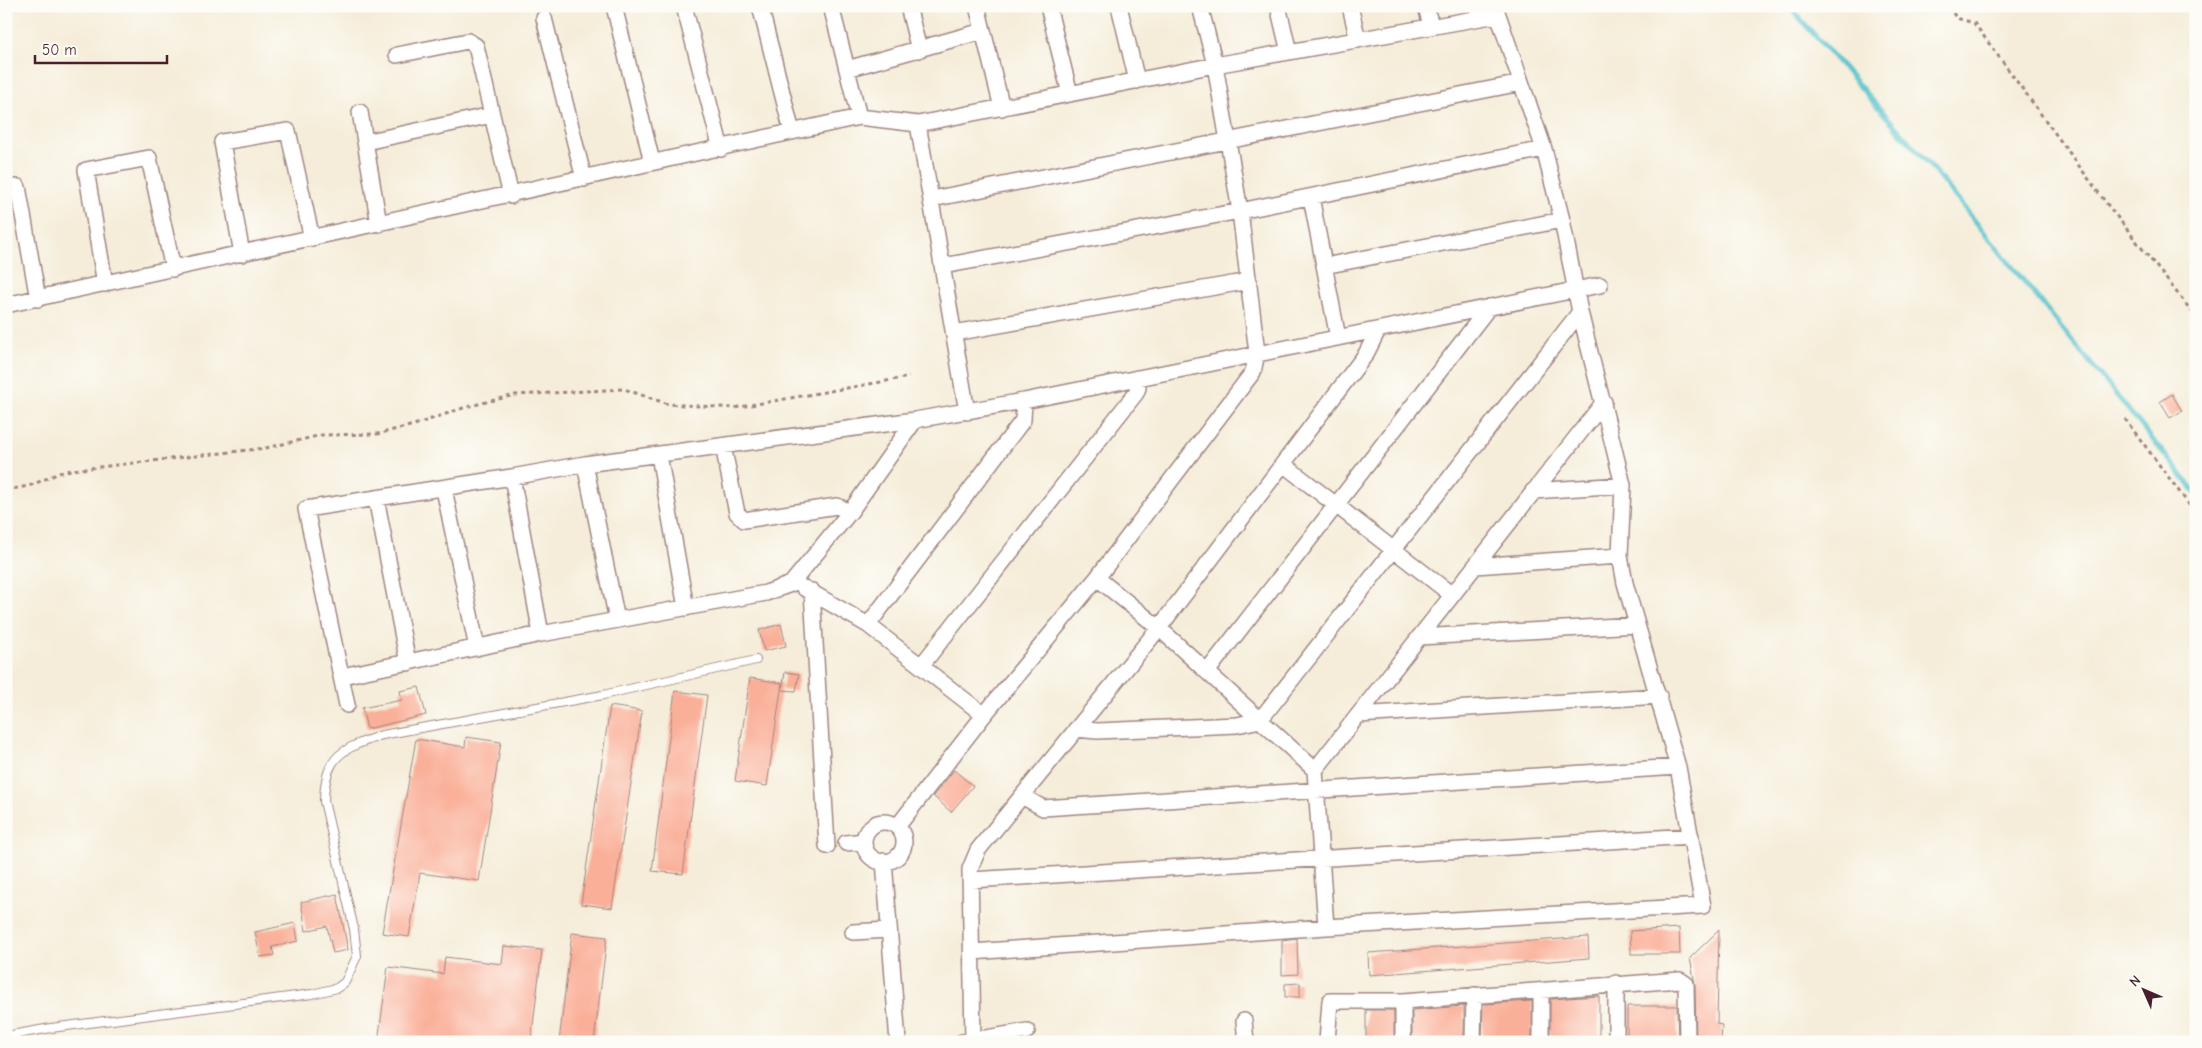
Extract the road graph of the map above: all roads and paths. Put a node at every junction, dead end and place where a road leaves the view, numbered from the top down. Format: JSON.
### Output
{"nodes":[{"id":1,"x":614,"y":6,"type":"edge"},
{"id":2,"x":684,"y":6,"type":"edge"},
{"id":3,"x":760,"y":6,"type":"edge"},
{"id":4,"x":831,"y":6,"type":"edge"},
{"id":5,"x":908,"y":6,"type":"edge"},
{"id":6,"x":977,"y":6,"type":"edge"},
{"id":7,"x":1048,"y":6,"type":"edge"},
{"id":8,"x":1119,"y":6,"type":"edge"},
{"id":9,"x":1200,"y":6,"type":"edge"},
{"id":10,"x":1278,"y":6,"type":"edge"},
{"id":11,"x":1350,"y":6,"type":"edge"},
{"id":12,"x":1426,"y":6,"type":"edge"},
{"id":13,"x":1949,"y":6,"type":"edge"},
{"id":14,"x":1496,"y":11,"type":"edge"},
{"id":15,"x":544,"y":18,"type":"dead end"},
{"id":16,"x":1431,"y":27,"type":"junction"},
{"id":17,"x":983,"y":31,"type":"junction"},
{"id":18,"x":1358,"y":40,"type":"junction"},
{"id":19,"x":919,"y":50,"type":"junction"},
{"id":20,"x":1289,"y":52,"type":"junction"},
{"id":21,"x":397,"y":55,"type":"dead end"},
{"id":22,"x":1215,"y":65,"type":"junction"},
{"id":23,"x":847,"y":69,"type":"junction"},
{"id":24,"x":1137,"y":81,"type":"junction"},
{"id":25,"x":1521,"y":83,"type":"junction"},
{"id":26,"x":1070,"y":94,"type":"junction"},
{"id":27,"x":1002,"y":108,"type":"junction"},
{"id":28,"x":360,"y":112,"type":"dead end"},
{"id":29,"x":492,"y":115,"type":"junction"},
{"id":30,"x":858,"y":117,"type":"junction"},
{"id":31,"x":918,"y":124,"type":"junction"},
{"id":32,"x":792,"y":132,"type":"junction"},
{"id":33,"x":1228,"y":141,"type":"junction"},
{"id":34,"x":365,"y":142,"type":"junction"},
{"id":35,"x":721,"y":149,"type":"junction"},
{"id":36,"x":1544,"y":149,"type":"junction"},
{"id":37,"x":652,"y":162,"type":"junction"},
{"id":38,"x":584,"y":179,"type":"junction"},
{"id":39,"x":6,"y":189,"type":"edge"},
{"id":40,"x":511,"y":196,"type":"junction"},
{"id":41,"x":1311,"y":197,"type":"junction"},
{"id":42,"x":932,"y":199,"type":"junction"},
{"id":43,"x":1240,"y":211,"type":"junction"},
{"id":44,"x":1562,"y":220,"type":"junction"},
{"id":45,"x":379,"y":224,"type":"junction"},
{"id":46,"x":312,"y":239,"type":"junction"},
{"id":47,"x":242,"y":254,"type":"junction"},
{"id":48,"x":943,"y":266,"type":"junction"},
{"id":49,"x":1324,"y":266,"type":"junction"},
{"id":50,"x":173,"y":269,"type":"junction"},
{"id":51,"x":1249,"y":281,"type":"junction"},
{"id":52,"x":105,"y":284,"type":"junction"},
{"id":53,"x":1600,"y":285,"type":"dead end"},
{"id":54,"x":1575,"y":290,"type":"junction"},
{"id":55,"x":38,"y":299,"type":"junction"},
{"id":56,"x":6,"y":305,"type":"edge"},
{"id":57,"x":1489,"y":307,"type":"junction"},
{"id":58,"x":1580,"y":312,"type":"junction"},
{"id":59,"x":2194,"y":313,"type":"dead end"},
{"id":60,"x":1378,"y":330,"type":"junction"},
{"id":61,"x":954,"y":333,"type":"junction"},
{"id":62,"x":1338,"y":338,"type":"junction"},
{"id":63,"x":1257,"y":353,"type":"junction"},
{"id":64,"x":909,"y":377,"type":"dead end"},
{"id":65,"x":1137,"y":378,"type":"junction"},
{"id":66,"x":1024,"y":401,"type":"junction"},
{"id":67,"x":1604,"y":402,"type":"junction"},
{"id":68,"x":967,"y":412,"type":"junction"},
{"id":69,"x":2125,"y":419,"type":"dead end"},
{"id":70,"x":915,"y":420,"type":"junction"},
{"id":71,"x":723,"y":446,"type":"junction"},
{"id":72,"x":659,"y":454,"type":"junction"},
{"id":73,"x":585,"y":464,"type":"junction"},
{"id":74,"x":1283,"y":464,"type":"junction"},
{"id":75,"x":512,"y":477,"type":"junction"},
{"id":76,"x":1623,"y":485,"type":"junction"},
{"id":77,"x":444,"y":489,"type":"junction"},
{"id":78,"x":6,"y":490,"type":"edge"},
{"id":79,"x":1533,"y":492,"type":"junction"},
{"id":80,"x":376,"y":498,"type":"junction"},
{"id":81,"x":1336,"y":505,"type":"junction"},
{"id":82,"x":850,"y":512,"type":"junction"},
{"id":83,"x":2196,"y":514,"type":"edge"},
{"id":84,"x":1394,"y":550,"type":"junction"},
{"id":85,"x":1620,"y":556,"type":"junction"},
{"id":86,"x":1475,"y":566,"type":"junction"},
{"id":87,"x":1097,"y":578,"type":"junction"},
{"id":88,"x":790,"y":584,"type":"junction"},
{"id":89,"x":812,"y":591,"type":"junction"},
{"id":90,"x":1452,"y":595,"type":"junction"},
{"id":91,"x":686,"y":608,"type":"junction"},
{"id":92,"x":617,"y":620,"type":"junction"},
{"id":93,"x":868,"y":625,"type":"junction"},
{"id":94,"x":1637,"y":625,"type":"junction"},
{"id":95,"x":1159,"y":628,"type":"junction"},
{"id":96,"x":540,"y":634,"type":"junction"},
{"id":97,"x":1419,"y":637,"type":"junction"},
{"id":98,"x":477,"y":648,"type":"junction"},
{"id":99,"x":756,"y":660,"type":"dead end"},
{"id":100,"x":408,"y":663,"type":"junction"},
{"id":101,"x":921,"y":666,"type":"junction"},
{"id":102,"x":1207,"y":672,"type":"junction"},
{"id":103,"x":342,"y":676,"type":"junction"},
{"id":104,"x":1659,"y":696,"type":"junction"},
{"id":105,"x":347,"y":705,"type":"dead end"},
{"id":106,"x":984,"y":715,"type":"junction"},
{"id":107,"x":1358,"y":715,"type":"junction"},
{"id":108,"x":1260,"y":720,"type":"junction"},
{"id":109,"x":1076,"y":730,"type":"junction"},
{"id":110,"x":1678,"y":767,"type":"junction"},
{"id":111,"x":1315,"y":770,"type":"junction"},
{"id":112,"x":1317,"y":790,"type":"junction"},
{"id":113,"x":1022,"y":796,"type":"junction"},
{"id":114,"x":897,"y":827,"type":"junction"},
{"id":115,"x":1691,"y":836,"type":"junction"},
{"id":116,"x":864,"y":841,"type":"junction"},
{"id":117,"x":846,"y":844,"type":"dead end"},
{"id":118,"x":828,"y":846,"type":"dead end"},
{"id":119,"x":1323,"y":859,"type":"junction"},
{"id":120,"x":884,"y":861,"type":"junction"},
{"id":121,"x":971,"y":880,"type":"junction"},
{"id":122,"x":1326,"y":926,"type":"junction"},
{"id":123,"x":889,"y":930,"type":"junction"},
{"id":124,"x":853,"y":932,"type":"dead end"},
{"id":125,"x":972,"y":952,"type":"junction"},
{"id":126,"x":1616,"y":983,"type":"junction"},
{"id":127,"x":1541,"y":991,"type":"junction"},
{"id":128,"x":1474,"y":995,"type":"junction"},
{"id":129,"x":1403,"y":1001,"type":"junction"},
{"id":130,"x":1244,"y":1021,"type":"dead end"},
{"id":131,"x":1027,"y":1031,"type":"dead end"},
{"id":132,"x":6,"y":1036,"type":"edge"},
{"id":133,"x":968,"y":1041,"type":"edge"},
{"id":134,"x":898,"y":1042,"type":"edge"},
{"id":135,"x":1246,"y":1042,"type":"edge"},
{"id":136,"x":1327,"y":1042,"type":"edge"},
{"id":137,"x":1403,"y":1042,"type":"edge"},
{"id":138,"x":1473,"y":1042,"type":"edge"},
{"id":139,"x":1542,"y":1042,"type":"edge"},
{"id":140,"x":1616,"y":1042,"type":"edge"},
{"id":141,"x":1687,"y":1042,"type":"edge"}],
"edges":[{"from":1,"to":37,"type":"street"},
{"from":2,"to":35,"type":"street"},
{"from":3,"to":32,"type":"street"},
{"from":4,"to":23,"type":"street"},
{"from":5,"to":19,"type":"street"},
{"from":6,"to":17,"type":"street"},
{"from":7,"to":26,"type":"street"},
{"from":8,"to":24,"type":"street"},
{"from":9,"to":22,"type":"street"},
{"from":10,"to":20,"type":"street"},
{"from":11,"to":18,"type":"street"},
{"from":12,"to":16,"type":"street"},
{"from":13,"to":59,"type":"path"},
{"from":14,"to":16,"type":"street"},
{"from":14,"to":25,"type":"street"},
{"from":15,"to":38,"type":"street"},
{"from":16,"to":18,"type":"street"},
{"from":17,"to":19,"type":"street"},
{"from":17,"to":27,"type":"street"},
{"from":18,"to":20,"type":"street"},
{"from":19,"to":23,"type":"street"},
{"from":20,"to":22,"type":"street"},
{"from":21,"to":29,"type":"street"},
{"from":22,"to":24,"type":"street"},
{"from":22,"to":33,"type":"street"},
{"from":23,"to":30,"type":"street"},
{"from":24,"to":26,"type":"street"},
{"from":25,"to":33,"type":"street"},
{"from":25,"to":36,"type":"street"},
{"from":26,"to":27,"type":"street"},
{"from":27,"to":31,"type":"street"},
{"from":28,"to":34,"type":"street"},
{"from":29,"to":34,"type":"street"},
{"from":29,"to":40,"type":"street"},
{"from":30,"to":31,"type":"street"},
{"from":30,"to":32,"type":"street"},
{"from":31,"to":42,"type":"street"},
{"from":32,"to":35,"type":"street"},
{"from":33,"to":42,"type":"street"},
{"from":33,"to":43,"type":"street"},
{"from":34,"to":45,"type":"street"},
{"from":35,"to":37,"type":"street"},
{"from":36,"to":41,"type":"street"},
{"from":36,"to":44,"type":"street"},
{"from":37,"to":38,"type":"street"},
{"from":38,"to":40,"type":"street"},
{"from":39,"to":55,"type":"street"},
{"from":40,"to":45,"type":"street"},
{"from":41,"to":43,"type":"street"},
{"from":41,"to":49,"type":"street"},
{"from":42,"to":48,"type":"street"},
{"from":43,"to":48,"type":"street"},
{"from":43,"to":51,"type":"street"},
{"from":44,"to":49,"type":"street"},
{"from":44,"to":54,"type":"street"},
{"from":45,"to":46,"type":"street"},
{"from":46,"to":47,"type":"street"},
{"from":46,"to":47,"type":"street"},
{"from":47,"to":50,"type":"street"},
{"from":48,"to":61,"type":"street"},
{"from":49,"to":62,"type":"street"},
{"from":50,"to":52,"type":"street"},
{"from":50,"to":52,"type":"street"},
{"from":51,"to":61,"type":"street"},
{"from":51,"to":63,"type":"street"},
{"from":52,"to":55,"type":"street"},
{"from":53,"to":54,"type":"street"},
{"from":54,"to":57,"type":"street"},
{"from":54,"to":58,"type":"street"},
{"from":55,"to":56,"type":"street"},
{"from":57,"to":60,"type":"street"},
{"from":57,"to":81,"type":"street"},
{"from":58,"to":67,"type":"street"},
{"from":58,"to":84,"type":"street"},
{"from":60,"to":62,"type":"street"},
{"from":60,"to":74,"type":"street"},
{"from":61,"to":68,"type":"street"},
{"from":62,"to":63,"type":"street"},
{"from":63,"to":65,"type":"street"},
{"from":63,"to":87,"type":"street"},
{"from":64,"to":78,"type":"path"},
{"from":65,"to":66,"type":"street"},
{"from":65,"to":101,"type":"street"},
{"from":66,"to":68,"type":"street"},
{"from":66,"to":93,"type":"street"},
{"from":67,"to":76,"type":"street"},
{"from":67,"to":79,"type":"street"},
{"from":68,"to":70,"type":"street"},
{"from":69,"to":83,"type":"path"},
{"from":70,"to":71,"type":"street"},
{"from":70,"to":82,"type":"street"},
{"from":71,"to":72,"type":"street"},
{"from":71,"to":82,"type":"street"},
{"from":72,"to":73,"type":"street"},
{"from":72,"to":91,"type":"street"},
{"from":73,"to":75,"type":"street"},
{"from":73,"to":92,"type":"street"},
{"from":74,"to":81,"type":"street"},
{"from":74,"to":95,"type":"street"},
{"from":75,"to":77,"type":"street"},
{"from":75,"to":96,"type":"street"},
{"from":76,"to":79,"type":"street"},
{"from":76,"to":85,"type":"street"},
{"from":77,"to":80,"type":"street"},
{"from":77,"to":98,"type":"street"},
{"from":79,"to":86,"type":"street"},
{"from":80,"to":100,"type":"street"},
{"from":80,"to":103,"type":"street"},
{"from":81,"to":84,"type":"street"},
{"from":81,"to":102,"type":"street"},
{"from":82,"to":88,"type":"street"},
{"from":84,"to":90,"type":"street"},
{"from":84,"to":108,"type":"street"},
{"from":85,"to":86,"type":"street"},
{"from":85,"to":94,"type":"street"},
{"from":86,"to":90,"type":"street"},
{"from":87,"to":95,"type":"street"},
{"from":87,"to":106,"type":"street"},
{"from":88,"to":89,"type":"street"},
{"from":88,"to":91,"type":"street"},
{"from":89,"to":93,"type":"street"},
{"from":89,"to":118,"type":"street"},
{"from":90,"to":97,"type":"street"},
{"from":91,"to":92,"type":"street"},
{"from":92,"to":96,"type":"street"},
{"from":93,"to":101,"type":"street"},
{"from":94,"to":97,"type":"street"},
{"from":94,"to":104,"type":"street"},
{"from":95,"to":102,"type":"street"},
{"from":95,"to":109,"type":"street"},
{"from":96,"to":98,"type":"street"},
{"from":97,"to":107,"type":"street"},
{"from":98,"to":100,"type":"street"},
{"from":99,"to":132,"type":"lane"},
{"from":100,"to":103,"type":"street"},
{"from":101,"to":106,"type":"street"},
{"from":102,"to":108,"type":"street"},
{"from":103,"to":105,"type":"street"},
{"from":104,"to":107,"type":"street"},
{"from":104,"to":110,"type":"street"},
{"from":106,"to":114,"type":"street"},
{"from":107,"to":111,"type":"street"},
{"from":108,"to":109,"type":"street"},
{"from":108,"to":111,"type":"street"},
{"from":109,"to":113,"type":"street"},
{"from":110,"to":112,"type":"street"},
{"from":110,"to":115,"type":"street"},
{"from":111,"to":112,"type":"street"},
{"from":112,"to":113,"type":"street"},
{"from":112,"to":119,"type":"street"},
{"from":113,"to":121,"type":"street"},
{"from":114,"to":116,"type":"street"},
{"from":114,"to":120,"type":"street"},
{"from":115,"to":119,"type":"street"},
{"from":115,"to":122,"type":"street"},
{"from":116,"to":117,"type":"street"},
{"from":116,"to":120,"type":"street"},
{"from":119,"to":121,"type":"street"},
{"from":119,"to":122,"type":"street"},
{"from":120,"to":123,"type":"street"},
{"from":121,"to":125,"type":"street"},
{"from":122,"to":125,"type":"street"},
{"from":123,"to":124,"type":"street"},
{"from":123,"to":134,"type":"street"},
{"from":125,"to":133,"type":"street"},
{"from":126,"to":127,"type":"street"},
{"from":126,"to":140,"type":"street"},
{"from":126,"to":141,"type":"street"},
{"from":127,"to":128,"type":"street"},
{"from":127,"to":139,"type":"street"},
{"from":128,"to":129,"type":"street"},
{"from":128,"to":138,"type":"street"},
{"from":129,"to":136,"type":"street"},
{"from":129,"to":137,"type":"street"},
{"from":130,"to":135,"type":"street"},
{"from":131,"to":133,"type":"street"}]}
